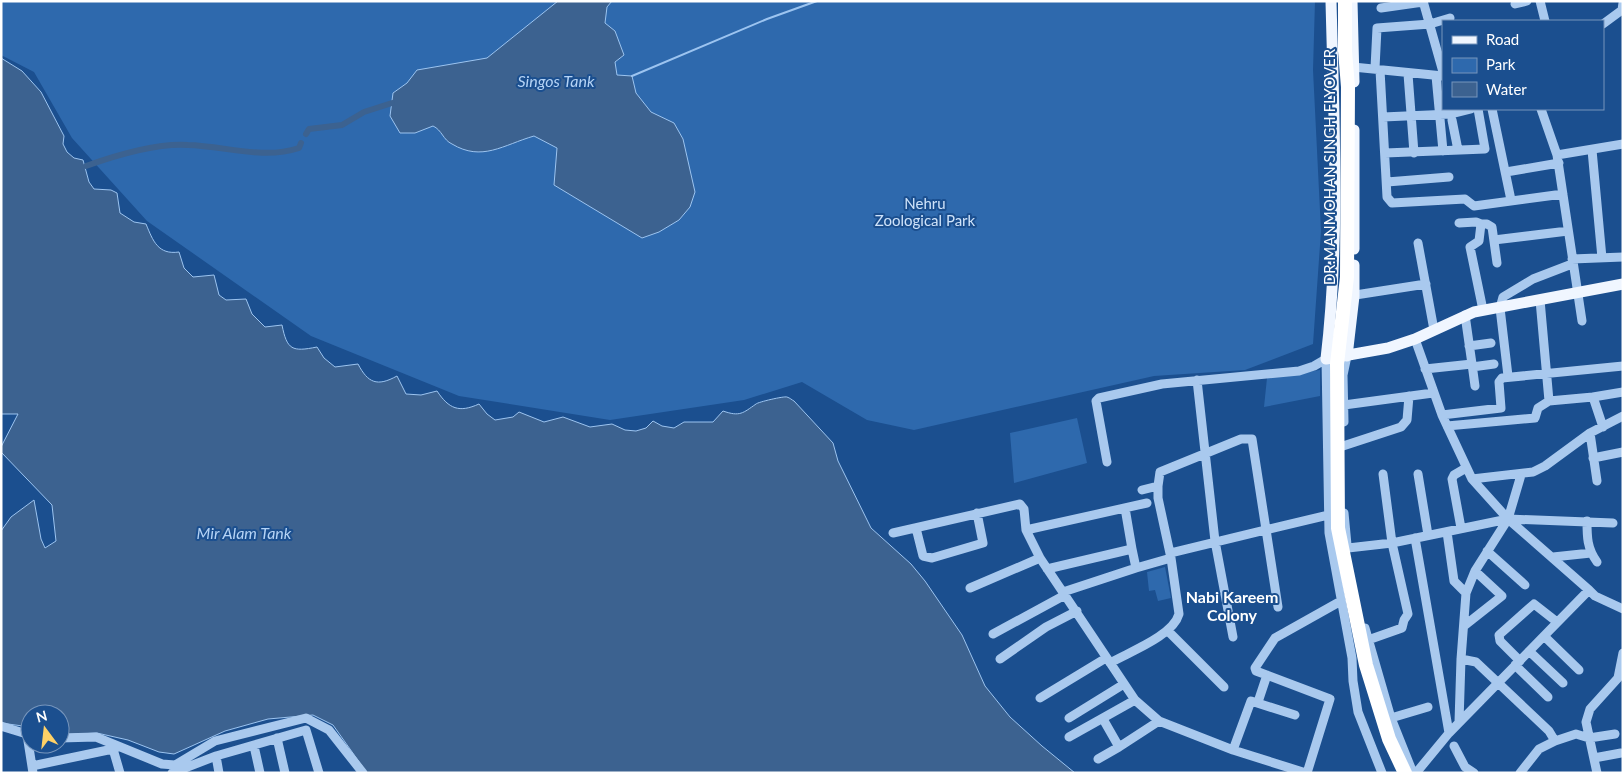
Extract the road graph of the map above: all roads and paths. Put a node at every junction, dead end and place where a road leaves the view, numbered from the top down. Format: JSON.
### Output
{"nodes":[{"id":1,"x":1331,"y":1,"type":"edge"},
{"id":2,"x":1338,"y":1,"type":"edge"},
{"id":3,"x":1345,"y":1,"type":"edge"},
{"id":4,"x":1352,"y":1,"type":"edge"},
{"id":5,"x":1526,"y":1,"type":"edge"},
{"id":6,"x":1540,"y":1,"type":"edge"},
{"id":7,"x":1423,"y":2,"type":"edge"},
{"id":8,"x":1515,"y":4,"type":"dead end"},
{"id":9,"x":1381,"y":8,"type":"dead end"},
{"id":10,"x":1622,"y":9,"type":"edge"},
{"id":11,"x":1450,"y":18,"type":"dead end"},
{"id":12,"x":1352,"y":19,"type":"junction"},
{"id":13,"x":1442,"y":20,"type":"edge"},
{"id":14,"x":1443,"y":20,"type":"edge"},
{"id":15,"x":1546,"y":20,"type":"edge"},
{"id":16,"x":1332,"y":22,"type":"junction"},
{"id":17,"x":1604,"y":23,"type":"edge"},
{"id":18,"x":1430,"y":24,"type":"junction"},
{"id":19,"x":1440,"y":48,"type":"edge"},
{"id":20,"x":1353,"y":67,"type":"junction"},
{"id":21,"x":1378,"y":69,"type":"junction"},
{"id":22,"x":1408,"y":74,"type":"junction"},
{"id":23,"x":1440,"y":75,"type":"edge"},
{"id":24,"x":1466,"y":110,"type":"edge"},
{"id":25,"x":1478,"y":110,"type":"edge"},
{"id":26,"x":1492,"y":110,"type":"edge"},
{"id":27,"x":1541,"y":110,"type":"edge"},
{"id":28,"x":1411,"y":114,"type":"junction"},
{"id":29,"x":1440,"y":115,"type":"junction"},
{"id":30,"x":1383,"y":118,"type":"junction"},
{"id":31,"x":1452,"y":120,"type":"dead end"},
{"id":32,"x":1623,"y":144,"type":"edge"},
{"id":33,"x":1458,"y":150,"type":"junction"},
{"id":34,"x":1592,"y":150,"type":"junction"},
{"id":35,"x":1443,"y":151,"type":"junction"},
{"id":36,"x":1385,"y":153,"type":"junction"},
{"id":37,"x":1414,"y":153,"type":"junction"},
{"id":38,"x":1558,"y":159,"type":"junction"},
{"id":39,"x":1506,"y":172,"type":"junction"},
{"id":40,"x":1449,"y":177,"type":"dead end"},
{"id":41,"x":1387,"y":182,"type":"junction"},
{"id":42,"x":1563,"y":194,"type":"junction"},
{"id":43,"x":1511,"y":200,"type":"junction"},
{"id":44,"x":1474,"y":206,"type":"junction"},
{"id":45,"x":1459,"y":222,"type":"dead end"},
{"id":46,"x":1478,"y":223,"type":"junction"},
{"id":47,"x":1568,"y":231,"type":"junction"},
{"id":48,"x":1494,"y":240,"type":"junction"},
{"id":49,"x":1418,"y":243,"type":"dead end"},
{"id":50,"x":1623,"y":257,"type":"edge"},
{"id":51,"x":1602,"y":258,"type":"junction"},
{"id":52,"x":1572,"y":261,"type":"junction"},
{"id":53,"x":1496,"y":263,"type":"dead end"},
{"id":54,"x":1426,"y":284,"type":"junction"},
{"id":55,"x":1623,"y":284,"type":"edge"},
{"id":56,"x":1577,"y":294,"type":"junction"},
{"id":57,"x":1334,"y":296,"type":"junction"},
{"id":58,"x":1354,"y":296,"type":"junction"},
{"id":59,"x":1540,"y":300,"type":"junction"},
{"id":60,"x":1500,"y":308,"type":"junction"},
{"id":61,"x":1484,"y":310,"type":"junction"},
{"id":62,"x":1465,"y":316,"type":"junction"},
{"id":63,"x":1582,"y":321,"type":"dead end"},
{"id":64,"x":1434,"y":330,"type":"junction"},
{"id":65,"x":1415,"y":339,"type":"junction"},
{"id":66,"x":1491,"y":342,"type":"dead end"},
{"id":67,"x":1469,"y":346,"type":"junction"},
{"id":68,"x":1347,"y":356,"type":"junction"},
{"id":69,"x":1326,"y":359,"type":"junction"},
{"id":70,"x":1494,"y":364,"type":"dead end"},
{"id":71,"x":1472,"y":365,"type":"junction"},
{"id":72,"x":1623,"y":366,"type":"edge"},
{"id":73,"x":1425,"y":369,"type":"junction"},
{"id":74,"x":1547,"y":373,"type":"junction"},
{"id":75,"x":1508,"y":376,"type":"junction"},
{"id":76,"x":1197,"y":380,"type":"junction"},
{"id":77,"x":1475,"y":386,"type":"dead end"},
{"id":78,"x":1623,"y":392,"type":"edge"},
{"id":79,"x":1433,"y":393,"type":"junction"},
{"id":80,"x":1409,"y":396,"type":"junction"},
{"id":81,"x":1593,"y":397,"type":"junction"},
{"id":82,"x":1549,"y":401,"type":"junction"},
{"id":83,"x":1344,"y":405,"type":"junction"},
{"id":84,"x":1442,"y":415,"type":"junction"},
{"id":85,"x":1623,"y":416,"type":"edge"},
{"id":86,"x":1447,"y":426,"type":"junction"},
{"id":87,"x":1603,"y":427,"type":"junction"},
{"id":88,"x":1590,"y":433,"type":"junction"},
{"id":89,"x":1343,"y":446,"type":"junction"},
{"id":90,"x":1623,"y":452,"type":"edge"},
{"id":91,"x":1206,"y":454,"type":"junction"},
{"id":92,"x":1593,"y":458,"type":"junction"},
{"id":93,"x":1107,"y":462,"type":"dead end"},
{"id":94,"x":1466,"y":468,"type":"junction"},
{"id":95,"x":1383,"y":474,"type":"dead end"},
{"id":96,"x":1418,"y":474,"type":"dead end"},
{"id":97,"x":1521,"y":475,"type":"junction"},
{"id":98,"x":1472,"y":479,"type":"junction"},
{"id":99,"x":1597,"y":481,"type":"dead end"},
{"id":100,"x":1158,"y":486,"type":"junction"},
{"id":101,"x":1142,"y":490,"type":"dead end"},
{"id":102,"x":1148,"y":503,"type":"dead end"},
{"id":103,"x":1125,"y":508,"type":"junction"},
{"id":104,"x":977,"y":513,"type":"junction"},
{"id":105,"x":1328,"y":514,"type":"junction"},
{"id":106,"x":1344,"y":515,"type":"junction"},
{"id":107,"x":1508,"y":519,"type":"junction"},
{"id":108,"x":1587,"y":521,"type":"junction"},
{"id":109,"x":1613,"y":523,"type":"dead end"},
{"id":110,"x":916,"y":528,"type":"junction"},
{"id":111,"x":1461,"y":528,"type":"junction"},
{"id":112,"x":1267,"y":529,"type":"junction"},
{"id":113,"x":1026,"y":530,"type":"junction"},
{"id":114,"x":1447,"y":532,"type":"junction"},
{"id":115,"x":893,"y":533,"type":"dead end"},
{"id":116,"x":1428,"y":535,"type":"junction"},
{"id":117,"x":1415,"y":538,"type":"junction"},
{"id":118,"x":1215,"y":541,"type":"junction"},
{"id":119,"x":1392,"y":543,"type":"junction"},
{"id":120,"x":1348,"y":548,"type":"junction"},
{"id":121,"x":1132,"y":549,"type":"junction"},
{"id":122,"x":1487,"y":551,"type":"junction"},
{"id":123,"x":1591,"y":553,"type":"junction"},
{"id":124,"x":1170,"y":555,"type":"junction"},
{"id":125,"x":1553,"y":557,"type":"junction"},
{"id":126,"x":1040,"y":558,"type":"junction"},
{"id":127,"x":1597,"y":562,"type":"dead end"},
{"id":128,"x":1136,"y":568,"type":"junction"},
{"id":129,"x":1047,"y":569,"type":"junction"},
{"id":130,"x":1476,"y":571,"type":"junction"},
{"id":131,"x":1525,"y":585,"type":"dead end"},
{"id":132,"x":970,"y":588,"type":"dead end"},
{"id":133,"x":1589,"y":590,"type":"junction"},
{"id":134,"x":1466,"y":593,"type":"junction"},
{"id":135,"x":1064,"y":594,"type":"junction"},
{"id":136,"x":1341,"y":600,"type":"junction"},
{"id":137,"x":1278,"y":607,"type":"dead end"},
{"id":138,"x":1623,"y":609,"type":"edge"},
{"id":139,"x":1076,"y":611,"type":"junction"},
{"id":140,"x":1557,"y":622,"type":"junction"},
{"id":141,"x":1464,"y":626,"type":"junction"},
{"id":142,"x":1168,"y":631,"type":"junction"},
{"id":143,"x":993,"y":634,"type":"dead end"},
{"id":144,"x":1544,"y":636,"type":"junction"},
{"id":145,"x":1233,"y":637,"type":"dead end"},
{"id":146,"x":1368,"y":640,"type":"junction"},
{"id":147,"x":1529,"y":651,"type":"junction"},
{"id":148,"x":1623,"y":653,"type":"edge"},
{"id":149,"x":1000,"y":659,"type":"dead end"},
{"id":150,"x":1460,"y":659,"type":"junction"},
{"id":151,"x":1108,"y":660,"type":"junction"},
{"id":152,"x":1518,"y":663,"type":"junction"},
{"id":153,"x":1579,"y":670,"type":"dead end"},
{"id":154,"x":1267,"y":675,"type":"junction"},
{"id":155,"x":1498,"y":683,"type":"junction"},
{"id":156,"x":1563,"y":683,"type":"dead end"},
{"id":157,"x":1124,"y":684,"type":"junction"},
{"id":158,"x":1224,"y":687,"type":"dead end"},
{"id":159,"x":1548,"y":697,"type":"dead end"},
{"id":160,"x":1040,"y":698,"type":"dead end"},
{"id":161,"x":1134,"y":700,"type":"junction"},
{"id":162,"x":1258,"y":702,"type":"junction"},
{"id":163,"x":1428,"y":707,"type":"dead end"},
{"id":164,"x":1295,"y":715,"type":"dead end"},
{"id":165,"x":1069,"y":718,"type":"dead end"},
{"id":166,"x":1391,"y":718,"type":"junction"},
{"id":167,"x":1103,"y":719,"type":"junction"},
{"id":168,"x":1159,"y":720,"type":"junction"},
{"id":169,"x":1460,"y":722,"type":"junction"},
{"id":170,"x":1,"y":726,"type":"edge"},
{"id":171,"x":1450,"y":732,"type":"junction"},
{"id":172,"x":20,"y":734,"type":"edge"},
{"id":173,"x":1615,"y":734,"type":"dead end"},
{"id":174,"x":1069,"y":737,"type":"dead end"},
{"id":175,"x":70,"y":738,"type":"edge"},
{"id":176,"x":277,"y":738,"type":"junction"},
{"id":177,"x":1590,"y":738,"type":"junction"},
{"id":178,"x":1555,"y":741,"type":"junction"},
{"id":179,"x":254,"y":746,"type":"junction"},
{"id":180,"x":1454,"y":746,"type":"dead end"},
{"id":181,"x":1119,"y":747,"type":"junction"},
{"id":182,"x":1233,"y":750,"type":"junction"},
{"id":183,"x":1620,"y":753,"type":"dead end"},
{"id":184,"x":31,"y":754,"type":"edge"},
{"id":185,"x":216,"y":756,"type":"junction"},
{"id":186,"x":1594,"y":758,"type":"junction"},
{"id":187,"x":1098,"y":759,"type":"dead end"},
{"id":188,"x":1273,"y":763,"type":"junction"},
{"id":189,"x":32,"y":769,"type":"edge"},
{"id":190,"x":176,"y":772,"type":"edge"},
{"id":191,"x":120,"y":773,"type":"edge"},
{"id":192,"x":219,"y":773,"type":"edge"},
{"id":193,"x":260,"y":773,"type":"edge"},
{"id":194,"x":285,"y":773,"type":"edge"},
{"id":195,"x":319,"y":773,"type":"edge"},
{"id":196,"x":363,"y":773,"type":"edge"},
{"id":197,"x":1268,"y":773,"type":"edge"},
{"id":198,"x":1307,"y":773,"type":"edge"},
{"id":199,"x":1382,"y":773,"type":"edge"},
{"id":200,"x":1398,"y":773,"type":"edge"},
{"id":201,"x":1405,"y":773,"type":"edge"},
{"id":202,"x":1415,"y":773,"type":"edge"},
{"id":203,"x":1474,"y":773,"type":"edge"},
{"id":204,"x":1520,"y":773,"type":"edge"},
{"id":205,"x":1597,"y":773,"type":"edge"}],
"edges":[{"from":1,"to":16,"type":"main road"},
{"from":2,"to":200,"type":"highway","name":"DR.MANMOHAN SINGH FLYOVER"},
{"from":3,"to":201,"type":"highway","name":"DR.MANMOHAN SINGH FLYOVER","bridge":true},
{"from":4,"to":12,"type":"main road"},
{"from":5,"to":8,"type":"street"},
{"from":6,"to":15,"type":"street"},
{"from":7,"to":9,"type":"street"},
{"from":7,"to":18,"type":"street"},
{"from":10,"to":17,"type":"street"},
{"from":11,"to":14,"type":"street"},
{"from":12,"to":16,"type":"main road"},
{"from":12,"to":20,"type":"main road"},
{"from":13,"to":18,"type":"street"},
{"from":16,"to":57,"type":"main road"},
{"from":18,"to":19,"type":"street"},
{"from":18,"to":21,"type":"street"},
{"from":19,"to":23,"type":"street"},
{"from":20,"to":21,"type":"street"},
{"from":20,"to":58,"type":"main road"},
{"from":21,"to":22,"type":"street"},
{"from":21,"to":30,"type":"street"},
{"from":22,"to":23,"type":"street"},
{"from":22,"to":28,"type":"street"},
{"from":23,"to":29,"type":"street"},
{"from":24,"to":29,"type":"street"},
{"from":25,"to":33,"type":"street"},
{"from":26,"to":39,"type":"street"},
{"from":27,"to":38,"type":"street"},
{"from":28,"to":29,"type":"street"},
{"from":28,"to":30,"type":"street"},
{"from":28,"to":37,"type":"street"},
{"from":29,"to":35,"type":"street"},
{"from":30,"to":36,"type":"street"},
{"from":31,"to":33,"type":"street"},
{"from":32,"to":34,"type":"street"},
{"from":33,"to":35,"type":"street"},
{"from":34,"to":38,"type":"street"},
{"from":34,"to":51,"type":"street"},
{"from":35,"to":37,"type":"street"},
{"from":36,"to":37,"type":"street"},
{"from":36,"to":41,"type":"street"},
{"from":38,"to":39,"type":"street"},
{"from":38,"to":42,"type":"street"},
{"from":39,"to":43,"type":"street"},
{"from":40,"to":41,"type":"street"},
{"from":41,"to":44,"type":"street"},
{"from":42,"to":43,"type":"street"},
{"from":42,"to":47,"type":"street"},
{"from":43,"to":44,"type":"street"},
{"from":44,"to":46,"type":"street"},
{"from":45,"to":46,"type":"street"},
{"from":46,"to":48,"type":"street"},
{"from":46,"to":61,"type":"street"},
{"from":47,"to":48,"type":"street"},
{"from":47,"to":52,"type":"street"},
{"from":48,"to":53,"type":"street"},
{"from":49,"to":54,"type":"street"},
{"from":50,"to":51,"type":"street"},
{"from":51,"to":52,"type":"street"},
{"from":52,"to":56,"type":"street"},
{"from":52,"to":60,"type":"street"},
{"from":54,"to":58,"type":"street"},
{"from":54,"to":64,"type":"street"},
{"from":55,"to":56,"type":"main road"},
{"from":56,"to":59,"type":"main road"},
{"from":56,"to":63,"type":"street"},
{"from":57,"to":58,"type":"street"},
{"from":57,"to":69,"type":"main road"},
{"from":58,"to":68,"type":"main road"},
{"from":59,"to":60,"type":"main road"},
{"from":59,"to":74,"type":"street"},
{"from":60,"to":61,"type":"main road"},
{"from":60,"to":75,"type":"street"},
{"from":61,"to":62,"type":"main road"},
{"from":62,"to":64,"type":"main road"},
{"from":62,"to":67,"type":"street"},
{"from":64,"to":65,"type":"main road"},
{"from":65,"to":68,"type":"main road"},
{"from":65,"to":73,"type":"street"},
{"from":66,"to":67,"type":"street"},
{"from":67,"to":71,"type":"street"},
{"from":68,"to":69,"type":"main road"},
{"from":68,"to":83,"type":"street"},
{"from":69,"to":76,"type":"street"},
{"from":69,"to":105,"type":"street"},
{"from":70,"to":71,"type":"street"},
{"from":71,"to":73,"type":"street"},
{"from":71,"to":77,"type":"street"},
{"from":72,"to":74,"type":"street"},
{"from":73,"to":79,"type":"street"},
{"from":74,"to":75,"type":"street"},
{"from":74,"to":82,"type":"street"},
{"from":75,"to":84,"type":"street"},
{"from":76,"to":91,"type":"street"},
{"from":76,"to":93,"type":"street"},
{"from":78,"to":81,"type":"street"},
{"from":79,"to":80,"type":"street"},
{"from":79,"to":84,"type":"street"},
{"from":80,"to":83,"type":"street"},
{"from":80,"to":89,"type":"street"},
{"from":81,"to":82,"type":"street"},
{"from":81,"to":87,"type":"street"},
{"from":82,"to":86,"type":"street"},
{"from":83,"to":89,"type":"street"},
{"from":84,"to":86,"type":"street"},
{"from":85,"to":87,"type":"street"},
{"from":86,"to":94,"type":"street"},
{"from":87,"to":88,"type":"street"},
{"from":88,"to":92,"type":"street"},
{"from":88,"to":97,"type":"street"},
{"from":89,"to":106,"type":"street"},
{"from":90,"to":92,"type":"street"},
{"from":91,"to":100,"type":"street"},
{"from":91,"to":112,"type":"street"},
{"from":91,"to":118,"type":"street"},
{"from":92,"to":99,"type":"street"},
{"from":94,"to":98,"type":"street"},
{"from":94,"to":111,"type":"street"},
{"from":95,"to":119,"type":"street"},
{"from":96,"to":116,"type":"street"},
{"from":97,"to":98,"type":"street"},
{"from":97,"to":107,"type":"street"},
{"from":98,"to":107,"type":"street"},
{"from":100,"to":101,"type":"street"},
{"from":100,"to":124,"type":"street"},
{"from":102,"to":103,"type":"street"},
{"from":103,"to":113,"type":"street"},
{"from":103,"to":121,"type":"street"},
{"from":104,"to":110,"type":"street"},
{"from":104,"to":110,"type":"street"},
{"from":104,"to":113,"type":"street"},
{"from":105,"to":106,"type":"street"},
{"from":105,"to":112,"type":"street"},
{"from":105,"to":136,"type":"street"},
{"from":106,"to":120,"type":"street"},
{"from":107,"to":108,"type":"street"},
{"from":107,"to":111,"type":"street"},
{"from":107,"to":122,"type":"street"},
{"from":107,"to":125,"type":"street"},
{"from":108,"to":109,"type":"street"},
{"from":108,"to":123,"type":"street"},
{"from":110,"to":115,"type":"street"},
{"from":111,"to":114,"type":"street"},
{"from":112,"to":118,"type":"street"},
{"from":112,"to":137,"type":"street"},
{"from":113,"to":126,"type":"street"},
{"from":114,"to":116,"type":"street"},
{"from":114,"to":134,"type":"street"},
{"from":116,"to":117,"type":"street"},
{"from":117,"to":119,"type":"street"},
{"from":117,"to":171,"type":"street"},
{"from":118,"to":124,"type":"street"},
{"from":118,"to":145,"type":"street"},
{"from":119,"to":120,"type":"street"},
{"from":119,"to":146,"type":"street"},
{"from":120,"to":146,"type":"street"},
{"from":121,"to":128,"type":"street"},
{"from":121,"to":129,"type":"street"},
{"from":122,"to":130,"type":"street"},
{"from":122,"to":131,"type":"street"},
{"from":123,"to":125,"type":"street"},
{"from":123,"to":127,"type":"street"},
{"from":124,"to":128,"type":"street"},
{"from":124,"to":142,"type":"street"},
{"from":125,"to":133,"type":"street"},
{"from":126,"to":129,"type":"street"},
{"from":126,"to":132,"type":"street"},
{"from":128,"to":135,"type":"street"},
{"from":129,"to":135,"type":"street"},
{"from":130,"to":134,"type":"street"},
{"from":130,"to":141,"type":"street"},
{"from":133,"to":138,"type":"street"},
{"from":133,"to":140,"type":"street"},
{"from":134,"to":141,"type":"street"},
{"from":135,"to":139,"type":"street"},
{"from":135,"to":143,"type":"street"},
{"from":136,"to":154,"type":"street"},
{"from":136,"to":199,"type":"street"},
{"from":139,"to":149,"type":"street"},
{"from":139,"to":151,"type":"street"},
{"from":140,"to":144,"type":"street"},
{"from":140,"to":152,"type":"street"},
{"from":141,"to":150,"type":"street"},
{"from":142,"to":151,"type":"street"},
{"from":142,"to":158,"type":"street"},
{"from":144,"to":147,"type":"street"},
{"from":144,"to":153,"type":"street"},
{"from":146,"to":166,"type":"street"},
{"from":147,"to":152,"type":"street"},
{"from":147,"to":156,"type":"street"},
{"from":148,"to":177,"type":"street"},
{"from":150,"to":155,"type":"street"},
{"from":150,"to":169,"type":"street"},
{"from":151,"to":157,"type":"street"},
{"from":151,"to":160,"type":"street"},
{"from":152,"to":155,"type":"street"},
{"from":152,"to":159,"type":"street"},
{"from":154,"to":162,"type":"street"},
{"from":154,"to":198,"type":"street"},
{"from":155,"to":169,"type":"street"},
{"from":155,"to":178,"type":"street"},
{"from":157,"to":161,"type":"street"},
{"from":157,"to":165,"type":"street"},
{"from":161,"to":167,"type":"street"},
{"from":161,"to":168,"type":"street"},
{"from":162,"to":164,"type":"street"},
{"from":162,"to":182,"type":"street"},
{"from":163,"to":166,"type":"street"},
{"from":166,"to":202,"type":"street"},
{"from":167,"to":174,"type":"street"},
{"from":167,"to":181,"type":"street"},
{"from":168,"to":181,"type":"street"},
{"from":168,"to":182,"type":"street"},
{"from":169,"to":171,"type":"street"},
{"from":170,"to":172,"type":"street"},
{"from":171,"to":202,"type":"street"},
{"from":173,"to":177,"type":"street"},
{"from":175,"to":196,"type":"street"},
{"from":176,"to":179,"type":"street"},
{"from":176,"to":194,"type":"street"},
{"from":176,"to":195,"type":"street"},
{"from":177,"to":178,"type":"street"},
{"from":177,"to":186,"type":"street"},
{"from":178,"to":204,"type":"street"},
{"from":179,"to":185,"type":"street"},
{"from":179,"to":193,"type":"street"},
{"from":180,"to":203,"type":"street"},
{"from":181,"to":187,"type":"street"},
{"from":182,"to":188,"type":"street"},
{"from":183,"to":186,"type":"street"},
{"from":184,"to":189,"type":"street"},
{"from":185,"to":190,"type":"street"},
{"from":185,"to":192,"type":"street"},
{"from":186,"to":205,"type":"street"},
{"from":188,"to":197,"type":"street"},
{"from":188,"to":198,"type":"street"},
{"from":189,"to":191,"type":"street"}]}
